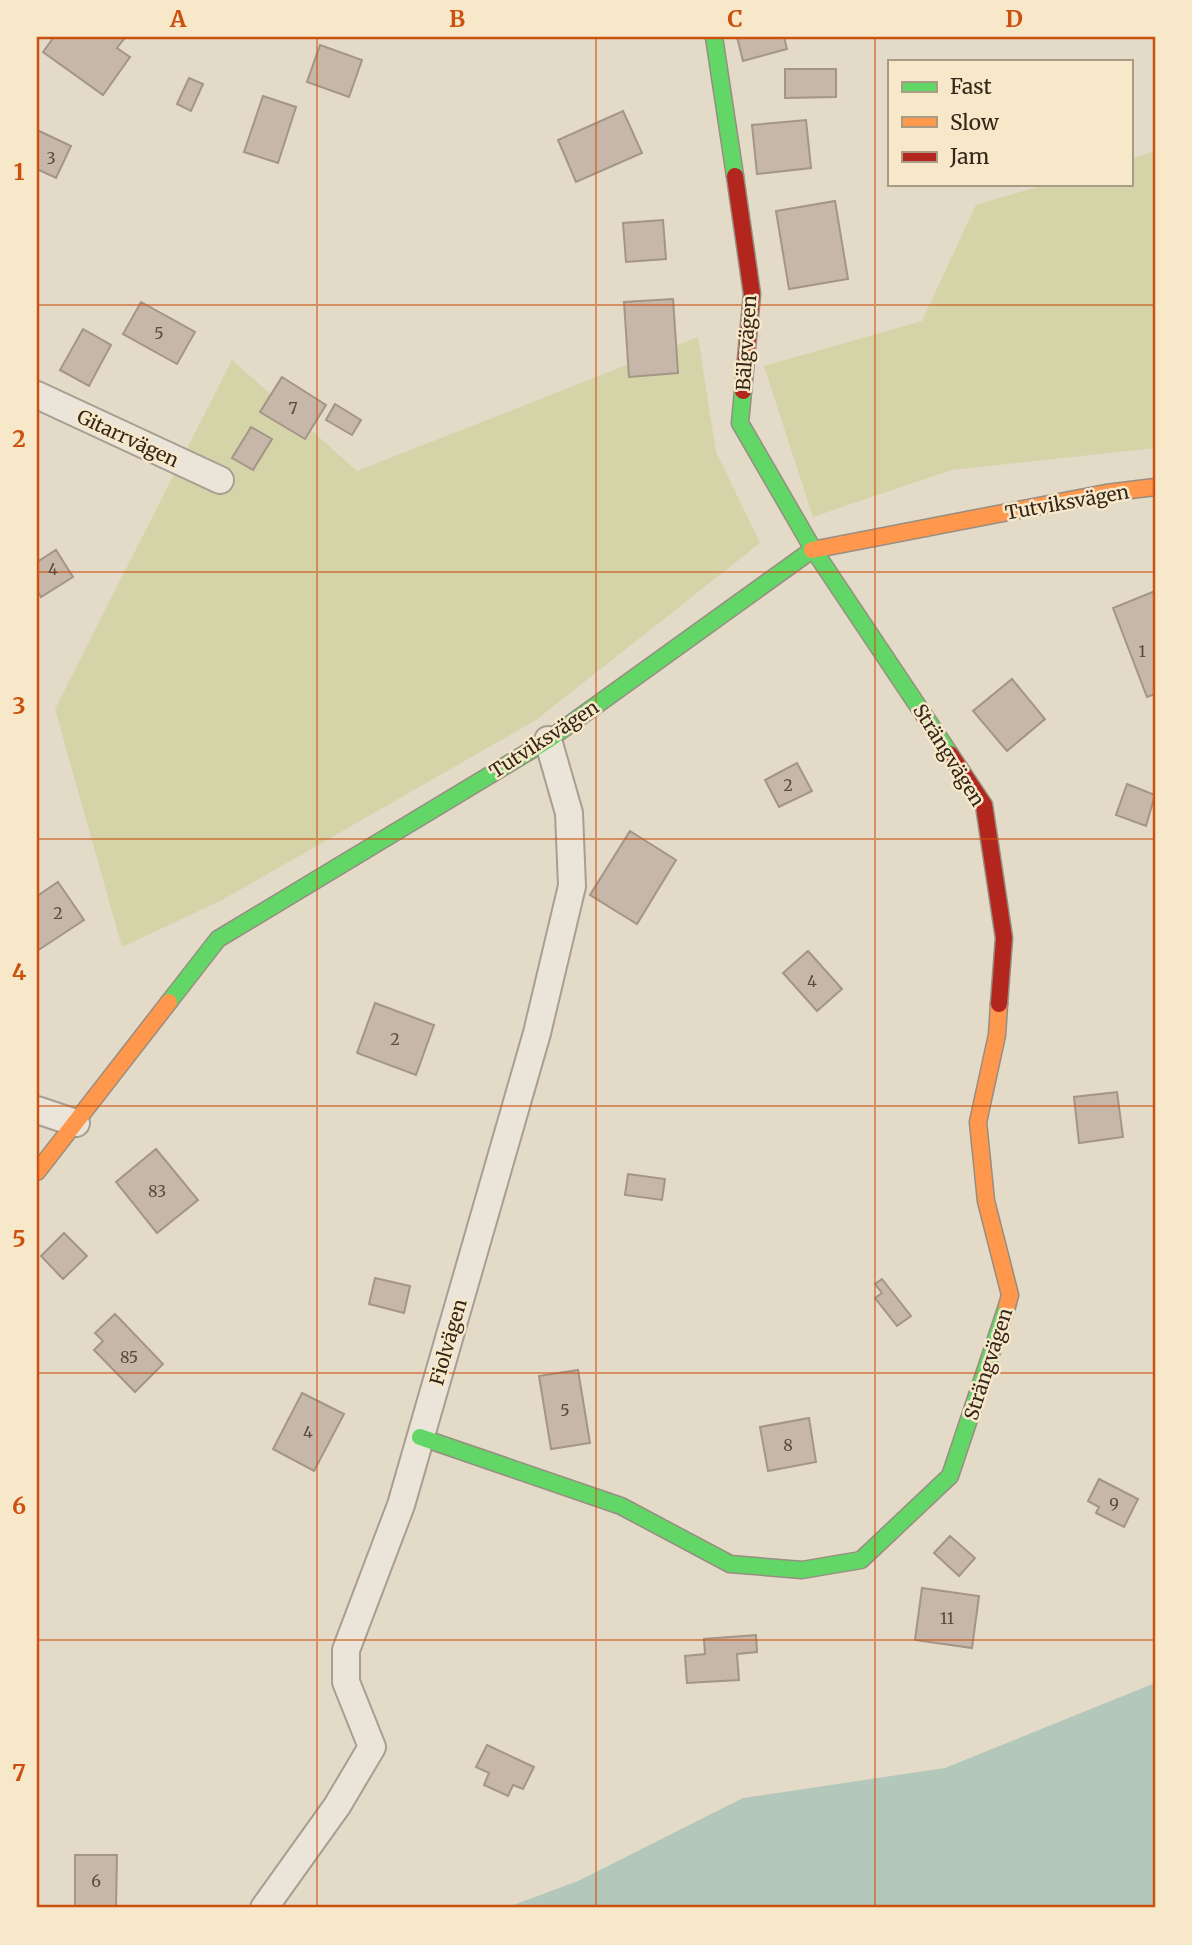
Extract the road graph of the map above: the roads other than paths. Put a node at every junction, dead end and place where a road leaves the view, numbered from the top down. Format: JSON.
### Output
{"nodes":[{"id":1,"x":714,"y":37,"type":"edge"},
{"id":2,"x":37,"y":395,"type":"edge"},
{"id":3,"x":220,"y":480,"type":"dead end"},
{"id":4,"x":1155,"y":487,"type":"edge"},
{"id":5,"x":813,"y":549,"type":"junction"},
{"id":6,"x":548,"y":740,"type":"junction"},
{"id":7,"x":37,"y":1110,"type":"edge"},
{"id":8,"x":76,"y":1123,"type":"junction"},
{"id":9,"x":37,"y":1172,"type":"edge"},
{"id":10,"x":420,"y":1437,"type":"junction"},
{"id":11,"x":264,"y":1908,"type":"edge"}],
"edges":[{"from":1,"to":5,"type":"street","name":"Bälgvägen"},
{"from":2,"to":3,"type":"street","name":"Gitarrvägen"},
{"from":4,"to":5,"type":"street","name":"Tutviksvägen"},
{"from":5,"to":6,"type":"street","name":"Tutviksvägen"},
{"from":5,"to":10,"type":"street","name":"Strängvägen"},
{"from":6,"to":8,"type":"street","name":"Tutviksvägen"},
{"from":6,"to":10,"type":"street","name":"Fiolvägen"},
{"from":7,"to":8,"type":"street"},
{"from":8,"to":9,"type":"street","name":"Tutviksvägen"},
{"from":10,"to":11,"type":"street","name":"Fiolvägen"}]}
